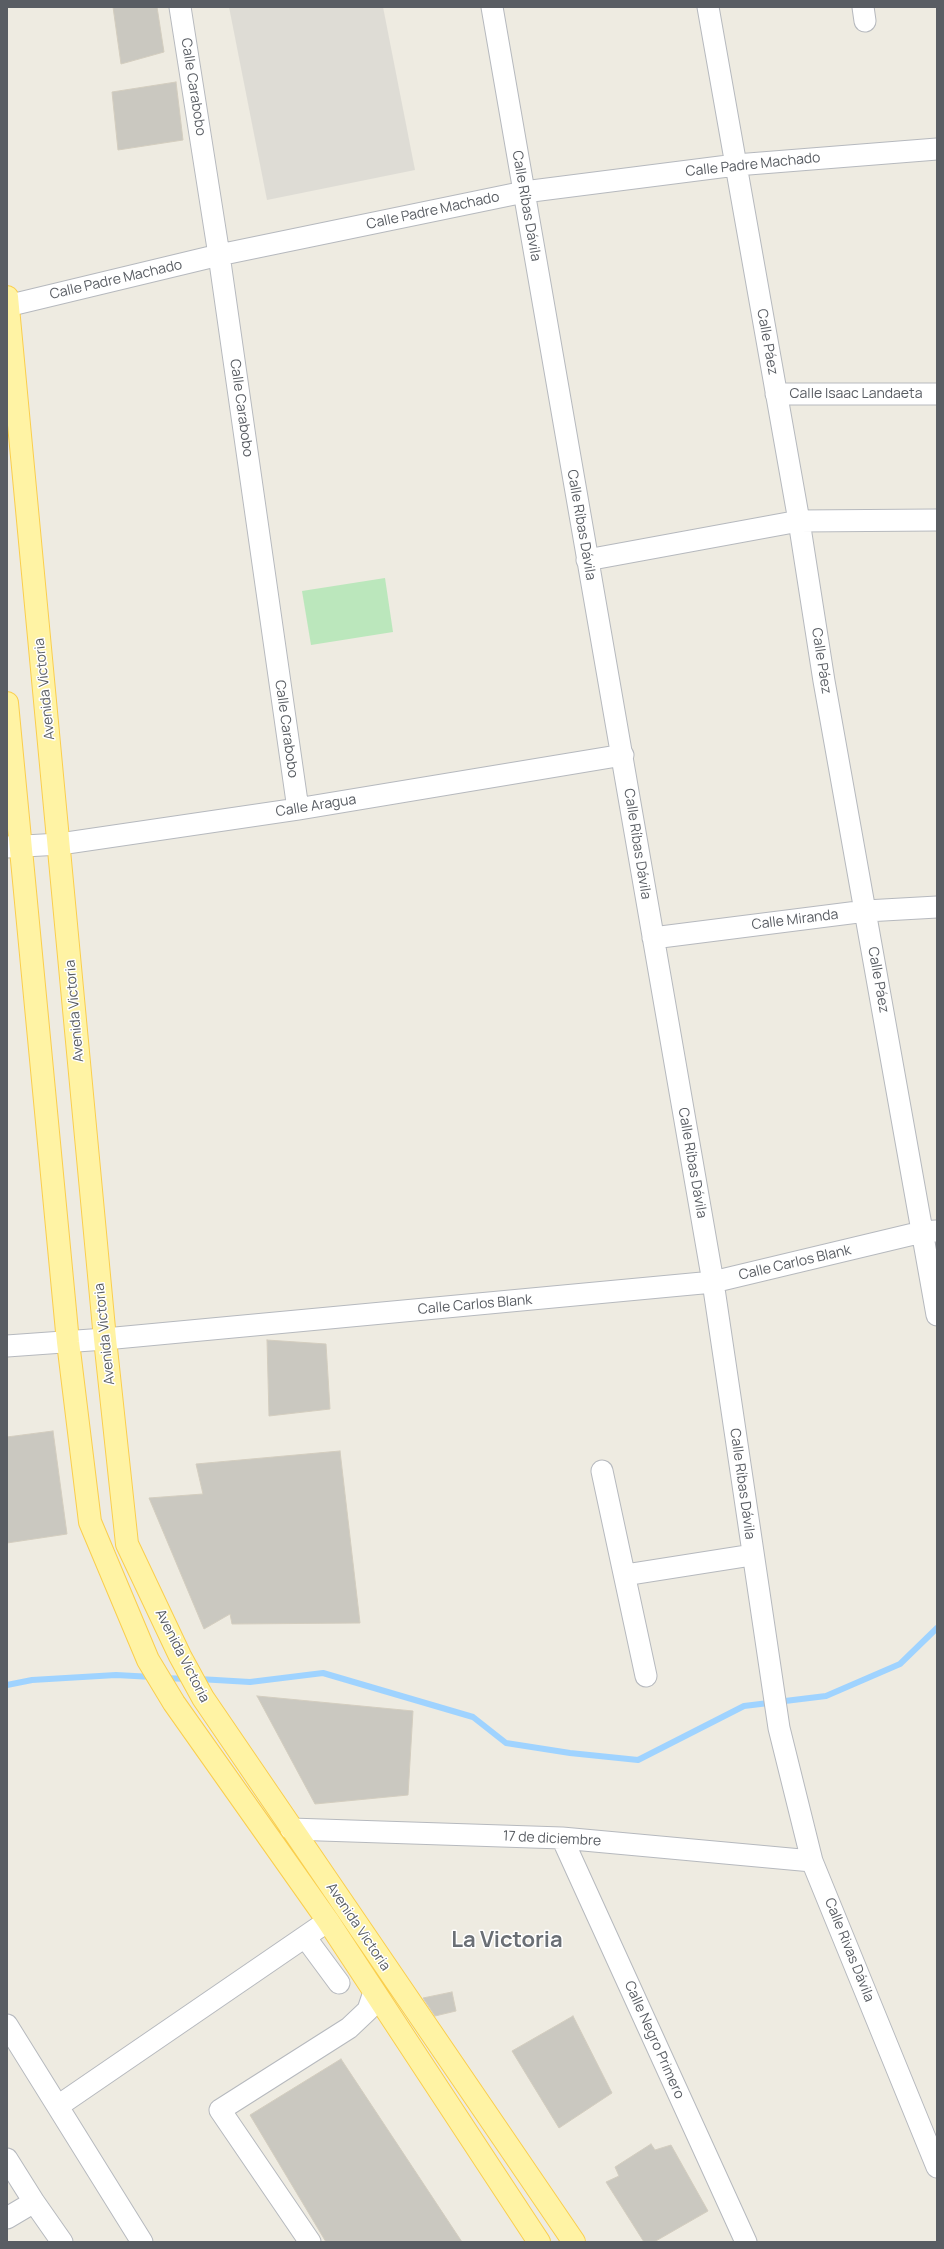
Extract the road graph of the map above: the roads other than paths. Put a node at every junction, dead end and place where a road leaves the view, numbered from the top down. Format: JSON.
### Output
{"nodes":[{"id":1,"x":180,"y":7,"type":"edge"},
{"id":2,"x":492,"y":7,"type":"edge"},
{"id":3,"x":708,"y":7,"type":"edge"},
{"id":4,"x":937,"y":149,"type":"edge"},
{"id":5,"x":736,"y":165,"type":"junction"},
{"id":6,"x":524,"y":192,"type":"junction"},
{"id":7,"x":219,"y":256,"type":"junction"},
{"id":8,"x":7,"y":303,"type":"edge"},
{"id":9,"x":776,"y":394,"type":"junction"},
{"id":10,"x":937,"y":394,"type":"edge"},
{"id":11,"x":937,"y":520,"type":"edge"},
{"id":12,"x":799,"y":521,"type":"junction"},
{"id":13,"x":587,"y":560,"type":"junction"},
{"id":14,"x":7,"y":704,"type":"edge"},
{"id":15,"x":623,"y":755,"type":"junction"},
{"id":16,"x":298,"y":809,"type":"junction"},
{"id":17,"x":60,"y":844,"type":"junction"},
{"id":18,"x":13,"y":847,"type":"edge"},
{"id":19,"x":937,"y":907,"type":"edge"},
{"id":20,"x":866,"y":911,"type":"junction"},
{"id":21,"x":653,"y":938,"type":"junction"},
{"id":22,"x":930,"y":1232,"type":"edge"},
{"id":23,"x":713,"y":1282,"type":"junction"},
{"id":24,"x":937,"y":1315,"type":"edge"},
{"id":25,"x":105,"y":1339,"type":"junction"},
{"id":26,"x":68,"y":1342,"type":"junction"},
{"id":27,"x":7,"y":1346,"type":"edge"},
{"id":28,"x":602,"y":1471,"type":"dead end"},
{"id":29,"x":752,"y":1555,"type":"junction"},
{"id":30,"x":625,"y":1575,"type":"junction"},
{"id":31,"x":646,"y":1676,"type":"dead end"},
{"id":32,"x":779,"y":1728,"type":"joint"},
{"id":33,"x":291,"y":1829,"type":"junction"},
{"id":34,"x":562,"y":1838,"type":"junction"},
{"id":35,"x":812,"y":1861,"type":"junction"},
{"id":36,"x":328,"y":1921,"type":"junction"},
{"id":37,"x":305,"y":1937,"type":"junction"},
{"id":38,"x":339,"y":1983,"type":"dead end"},
{"id":39,"x":374,"y":1992,"type":"junction"},
{"id":40,"x":7,"y":2025,"type":"edge"},
{"id":41,"x":58,"y":2106,"type":"junction"},
{"id":42,"x":7,"y":2159,"type":"edge"},
{"id":43,"x":937,"y":2167,"type":"edge"},
{"id":44,"x":34,"y":2202,"type":"junction"},
{"id":45,"x":7,"y":2218,"type":"edge"},
{"id":46,"x":62,"y":2242,"type":"edge"},
{"id":47,"x":142,"y":2242,"type":"edge"},
{"id":48,"x":310,"y":2242,"type":"edge"},
{"id":49,"x":539,"y":2242,"type":"edge"},
{"id":50,"x":574,"y":2242,"type":"edge"},
{"id":51,"x":746,"y":2242,"type":"edge"}],
"edges":[{"from":1,"to":7,"type":"street","name":"Calle Carabobo"},
{"from":2,"to":6,"type":"street","name":"Calle Ríbas Dávila"},
{"from":3,"to":5,"type":"street","name":"Calle Páez"},
{"from":4,"to":5,"type":"street","name":"Calle Padre Machado"},
{"from":5,"to":6,"type":"street","name":"Calle Padre Machado"},
{"from":5,"to":9,"type":"street","name":"Calle Páez"},
{"from":6,"to":7,"type":"street","name":"Calle Padre Machado"},
{"from":6,"to":13,"type":"street","name":"Calle Ríbas Dávila"},
{"from":7,"to":8,"type":"street","name":"Calle Padre Machado"},
{"from":7,"to":16,"type":"street","name":"Calle Carabobo"},
{"from":8,"to":17,"type":"main road","name":"Avenida Victoria"},
{"from":9,"to":10,"type":"street","name":"Calle Isaac Landaeta"},
{"from":9,"to":12,"type":"street","name":"Calle Páez"},
{"from":11,"to":12,"type":"street"},
{"from":12,"to":13,"type":"street"},
{"from":12,"to":20,"type":"street","name":"Calle Páez"},
{"from":13,"to":15,"type":"street","name":"Calle Ríbas Dávila"},
{"from":14,"to":18,"type":"main road","name":"Avenida Victoria"},
{"from":15,"to":16,"type":"street","name":"Calle Aragua"},
{"from":15,"to":21,"type":"street","name":"Calle Ríbas Dávila"},
{"from":16,"to":17,"type":"street","name":"Calle Aragua"},
{"from":17,"to":18,"type":"street","name":"Calle Aragua"},
{"from":17,"to":25,"type":"main road","name":"Avenida Victoria"},
{"from":18,"to":26,"type":"main road","name":"Avenida Victoria"},
{"from":19,"to":20,"type":"street","name":"Calle Miranda"},
{"from":20,"to":21,"type":"street","name":"Calle Miranda"},
{"from":20,"to":22,"type":"street","name":"Calle Páez"},
{"from":21,"to":23,"type":"street","name":"Calle Ríbas Dávila"},
{"from":22,"to":23,"type":"street","name":"Calle Carlos Blank"},
{"from":22,"to":24,"type":"street","name":"Calle Páez"},
{"from":23,"to":25,"type":"street","name":"Calle Carlos Blank"},
{"from":23,"to":29,"type":"street","name":"Calle Ríbas Dávila"},
{"from":25,"to":26,"type":"street","name":"Calle Carlos Blank"},
{"from":25,"to":33,"type":"main road","name":"Avenida Victoria"},
{"from":26,"to":27,"type":"street","name":"Calle Carlos Blank"},
{"from":26,"to":36,"type":"main road","name":"Avenida Victoria"},
{"from":28,"to":30,"type":"street"},
{"from":29,"to":30,"type":"street"},
{"from":29,"to":32,"type":"street","name":"Calle Ríbas Dávila"},
{"from":30,"to":31,"type":"street"},
{"from":32,"to":35,"type":"street","name":"Calle Rivas Dávila"},
{"from":33,"to":34,"type":"street","name":"17 de diciembre"},
{"from":33,"to":50,"type":"main road","name":"Avenida Victoria"},
{"from":34,"to":35,"type":"street","name":"17 de diciembre"},
{"from":34,"to":51,"type":"street","name":"Calle Negro Primero"},
{"from":35,"to":43,"type":"street","name":"Calle Rivas Dávila"},
{"from":36,"to":37,"type":"street"},
{"from":36,"to":39,"type":"main road","name":"Avenida Victoria"},
{"from":37,"to":38,"type":"street"},
{"from":37,"to":41,"type":"street"},
{"from":39,"to":48,"type":"street"},
{"from":39,"to":49,"type":"main road","name":"Avenida Victoria"},
{"from":40,"to":41,"type":"street"},
{"from":41,"to":47,"type":"street"},
{"from":42,"to":44,"type":"street"},
{"from":44,"to":45,"type":"street"},
{"from":44,"to":46,"type":"street"}]}
